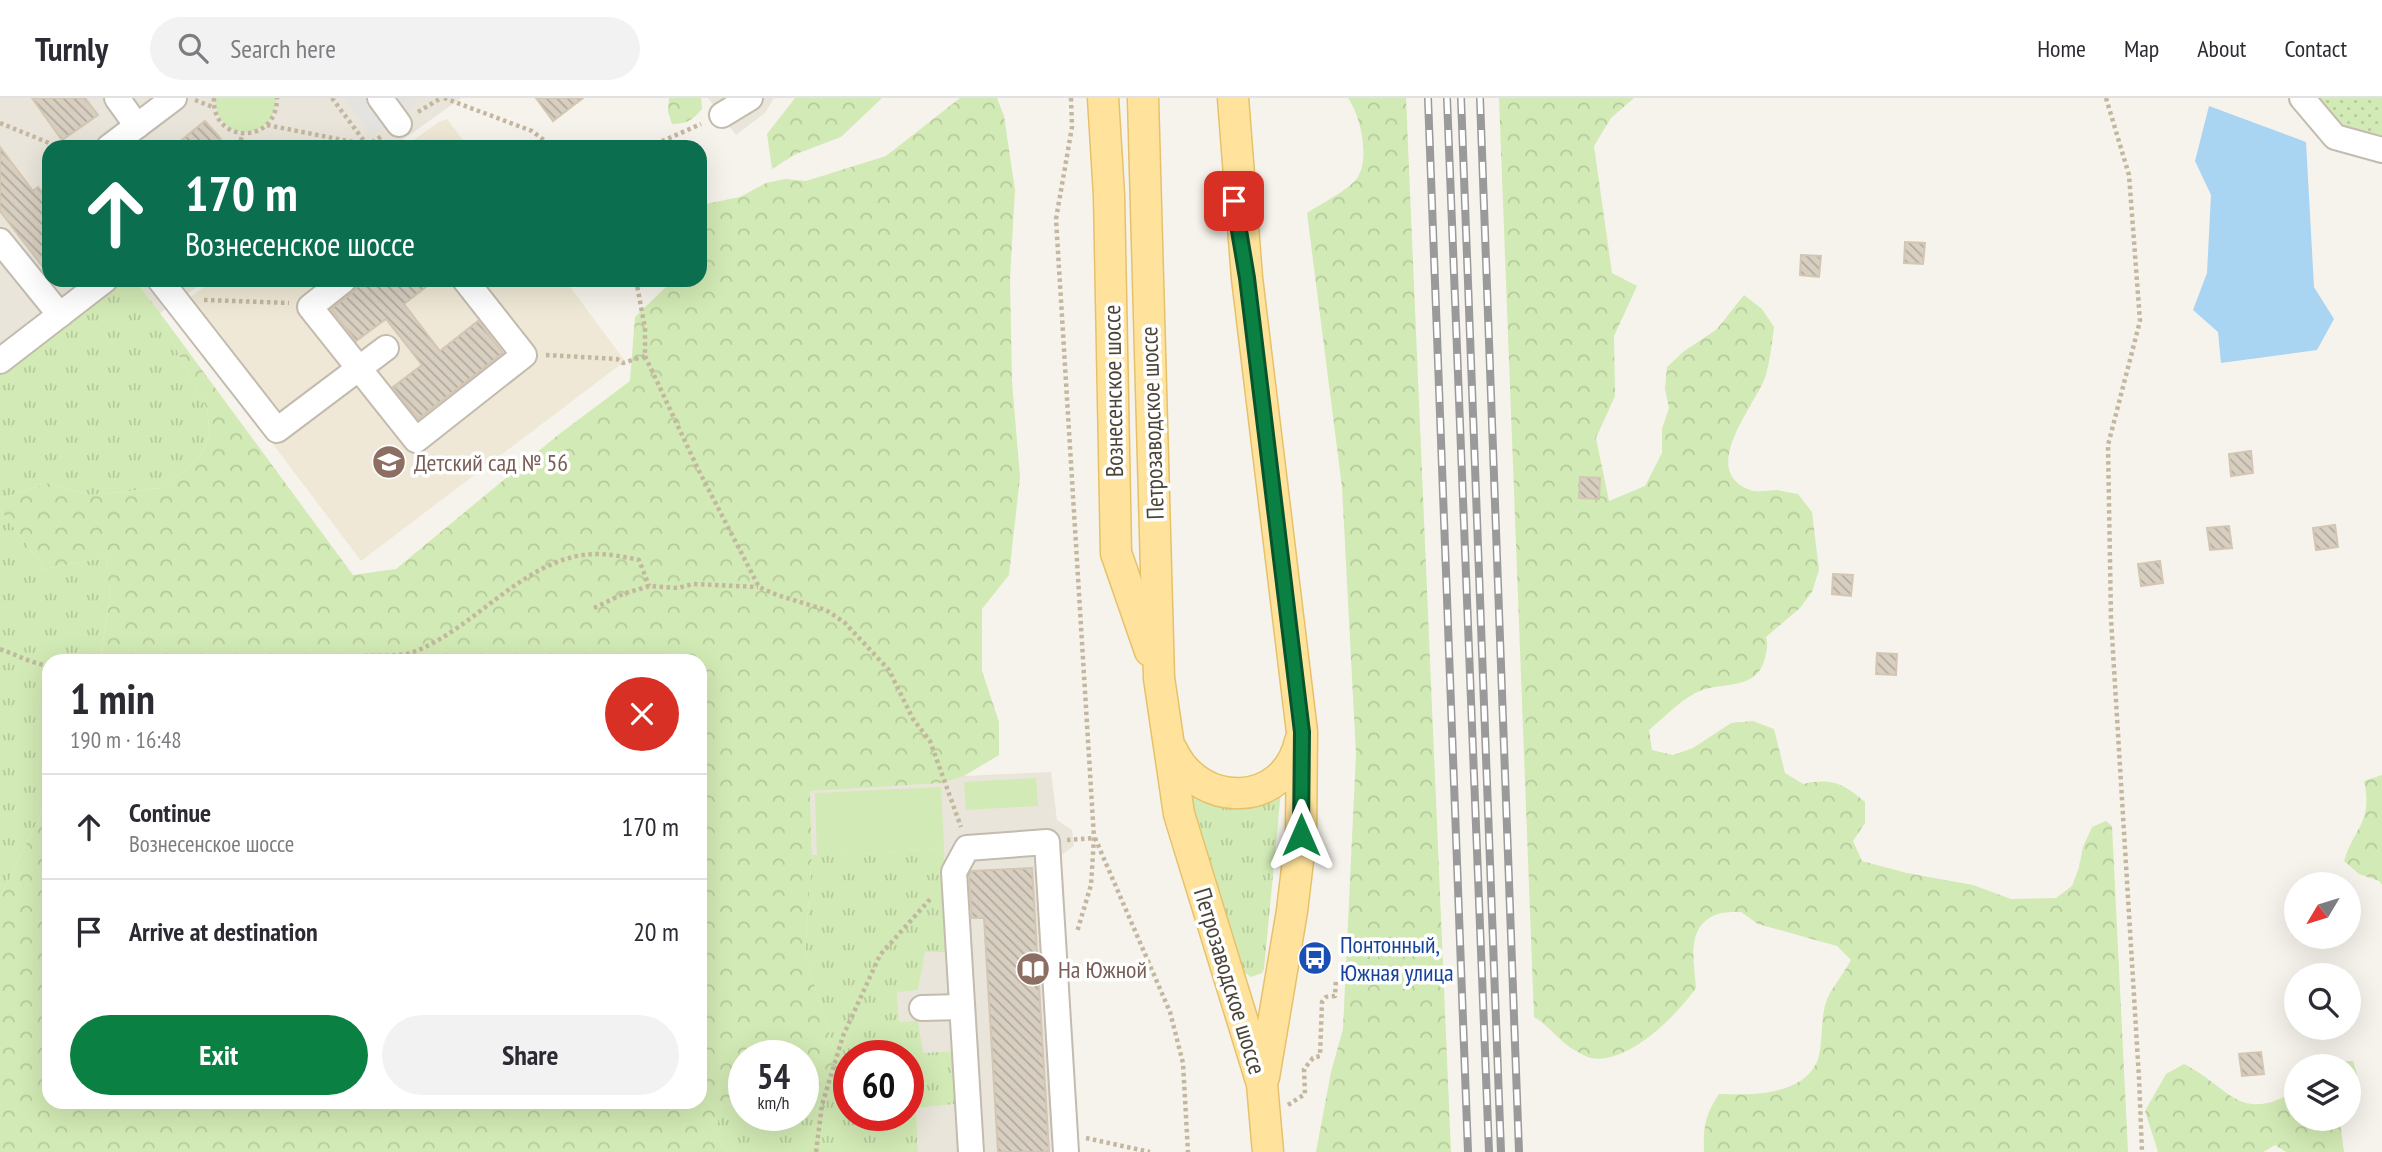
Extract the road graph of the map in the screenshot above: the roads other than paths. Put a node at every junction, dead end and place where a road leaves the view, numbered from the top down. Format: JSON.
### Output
{"nodes":[{"id":1,"x":117,"y":98,"type":"edge"},
{"id":2,"x":174,"y":98,"type":"edge"},
{"id":3,"x":380,"y":98,"type":"edge"},
{"id":4,"x":750,"y":98,"type":"edge"},
{"id":5,"x":1103,"y":98,"type":"edge"},
{"id":6,"x":1143,"y":98,"type":"edge"},
{"id":7,"x":1217,"y":98,"type":"edge"},
{"id":8,"x":1233,"y":98,"type":"edge"},
{"id":9,"x":2302,"y":98,"type":"edge"},
{"id":10,"x":722,"y":115,"type":"road end"},
{"id":11,"x":399,"y":124,"type":"dead end"},
{"id":12,"x":137,"y":126,"type":"junction"},
{"id":13,"x":118,"y":140,"type":"edge"},
{"id":14,"x":2382,"y":150,"type":"edge"},
{"id":15,"x":0,"y":241,"type":"edge"},
{"id":16,"x":1247,"y":278,"type":"junction"},
{"id":17,"x":96,"y":287,"type":"edge"},
{"id":18,"x":166,"y":287,"type":"edge"},
{"id":19,"x":335,"y":287,"type":"edge"},
{"id":20,"x":471,"y":287,"type":"edge"},
{"id":21,"x":60,"y":315,"type":"junction"},
{"id":22,"x":386,"y":348,"type":"dead end"},
{"id":23,"x":0,"y":361,"type":"edge"},
{"id":24,"x":359,"y":368,"type":"junction"},
{"id":25,"x":1159,"y":678,"type":"junction"},
{"id":26,"x":1302,"y":732,"type":"junction"},
{"id":27,"x":1168,"y":737,"type":"junction"},
{"id":28,"x":962,"y":1007,"type":"junction"},
{"id":29,"x":922,"y":1008,"type":"dead end"},
{"id":30,"x":1262,"y":1084,"type":"junction"},
{"id":31,"x":1065,"y":1143,"type":"edge"},
{"id":32,"x":971,"y":1152,"type":"edge"},
{"id":33,"x":1268,"y":1152,"type":"edge"}],
"edges":[{"from":1,"to":12,"type":"lane"},
{"from":2,"to":12,"type":"lane"},
{"from":3,"to":11,"type":"lane"},
{"from":4,"to":10,"type":"lane"},
{"from":5,"to":25,"type":"main road","name":"Вознесенское шоссе"},
{"from":6,"to":25,"type":"main road","name":"Петрозаводское шоссе"},
{"from":7,"to":16,"type":"main road"},
{"from":8,"to":16,"type":"main road","name":"Петрозаводское шоссе"},
{"from":9,"to":14,"type":"lane"},
{"from":12,"to":13,"type":"lane"},
{"from":15,"to":21,"type":"lane"},
{"from":16,"to":26,"type":"main road","name":"Петрозаводское шоссе"},
{"from":17,"to":21,"type":"lane"},
{"from":18,"to":24,"type":"lane"},
{"from":19,"to":24,"type":"lane"},
{"from":20,"to":24,"type":"lane"},
{"from":21,"to":23,"type":"lane"},
{"from":22,"to":24,"type":"lane"},
{"from":25,"to":27,"type":"main road","name":"Петрозаводское шоссе"},
{"from":26,"to":27,"type":"main road"},
{"from":26,"to":30,"type":"main road","name":"Петрозаводское шоссе"},
{"from":27,"to":30,"type":"main road","name":"Петрозаводское шоссе"},
{"from":28,"to":29,"type":"lane"},
{"from":28,"to":31,"type":"lane"},
{"from":28,"to":32,"type":"lane"},
{"from":30,"to":33,"type":"main road"}]}
